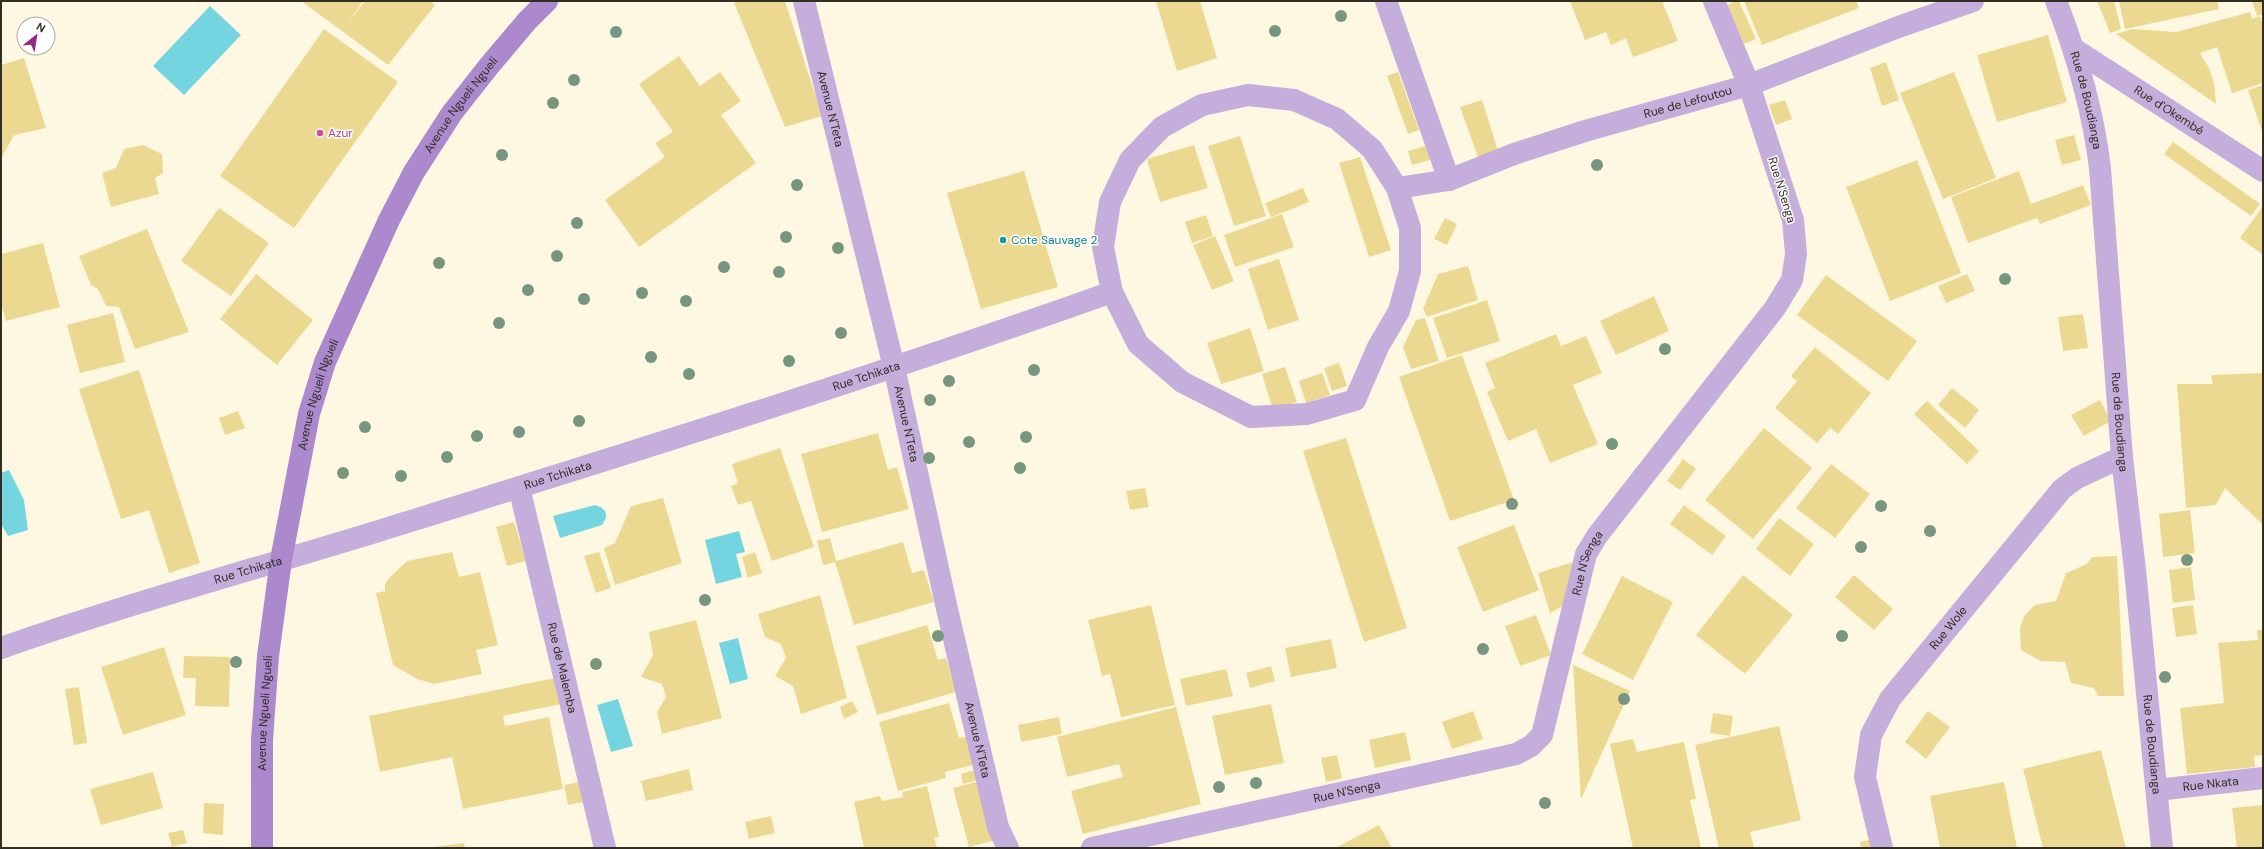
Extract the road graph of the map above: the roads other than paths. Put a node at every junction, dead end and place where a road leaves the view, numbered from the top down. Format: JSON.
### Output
{"nodes":[{"id":1,"x":547,"y":1,"type":"edge"},
{"id":2,"x":804,"y":1,"type":"edge"},
{"id":3,"x":1386,"y":1,"type":"edge"},
{"id":4,"x":1714,"y":1,"type":"edge"},
{"id":5,"x":1973,"y":1,"type":"edge"},
{"id":6,"x":2056,"y":1,"type":"edge"},
{"id":7,"x":2074,"y":48,"type":"junction"},
{"id":8,"x":1749,"y":85,"type":"junction"},
{"id":9,"x":2263,"y":171,"type":"edge"},
{"id":10,"x":1449,"y":180,"type":"junction"},
{"id":11,"x":1397,"y":188,"type":"junction"},
{"id":12,"x":1112,"y":292,"type":"junction"},
{"id":13,"x":894,"y":367,"type":"junction"},
{"id":14,"x":2122,"y":457,"type":"junction"},
{"id":15,"x":519,"y":488,"type":"junction"},
{"id":16,"x":282,"y":560,"type":"junction"},
{"id":17,"x":1,"y":648,"type":"edge"},
{"id":18,"x":2263,"y":778,"type":"edge"},
{"id":19,"x":2157,"y":790,"type":"junction"},
{"id":20,"x":1007,"y":847,"type":"edge"},
{"id":21,"x":262,"y":848,"type":"edge"},
{"id":22,"x":605,"y":848,"type":"edge"},
{"id":23,"x":1092,"y":848,"type":"edge"},
{"id":24,"x":1882,"y":848,"type":"edge"},
{"id":25,"x":2162,"y":848,"type":"edge"}],
"edges":[{"from":1,"to":16,"type":"street","name":"Avenue Ngueli Ngueli"},
{"from":2,"to":13,"type":"street","name":"Avenue N'Teta"},
{"from":3,"to":10,"type":"street"},
{"from":4,"to":8,"type":"street","name":"Rue N'Senga"},
{"from":5,"to":8,"type":"street","name":"Rue de Lefoutou"},
{"from":6,"to":7,"type":"street","name":"Rue de Boudianga"},
{"from":7,"to":9,"type":"street","name":"Rue d'Okembé"},
{"from":7,"to":14,"type":"street","name":"Rue de Boudianga"},
{"from":8,"to":10,"type":"street","name":"Rue de Lefoutou"},
{"from":8,"to":23,"type":"street","name":"Rue N'Senga"},
{"from":10,"to":11,"type":"street","name":"Rue de Lefoutou"},
{"from":11,"to":12,"type":"street"},
{"from":11,"to":12,"type":"street"},
{"from":12,"to":13,"type":"street","name":"Rue Tchikata"},
{"from":13,"to":15,"type":"street","name":"Rue Tchikata"},
{"from":13,"to":20,"type":"street","name":"Avenue N'Teta"},
{"from":14,"to":19,"type":"street","name":"Rue de Boudianga"},
{"from":14,"to":24,"type":"street","name":"Rue Wole"},
{"from":15,"to":16,"type":"street","name":"Rue Tchikata"},
{"from":15,"to":22,"type":"street","name":"Rue de Malemba"},
{"from":16,"to":17,"type":"street","name":"Rue Tchikata"},
{"from":16,"to":21,"type":"street","name":"Avenue Ngueli Ngueli"},
{"from":18,"to":19,"type":"street","name":"Rue Nkata"},
{"from":19,"to":25,"type":"street","name":"Rue de Boudianga"}]}
